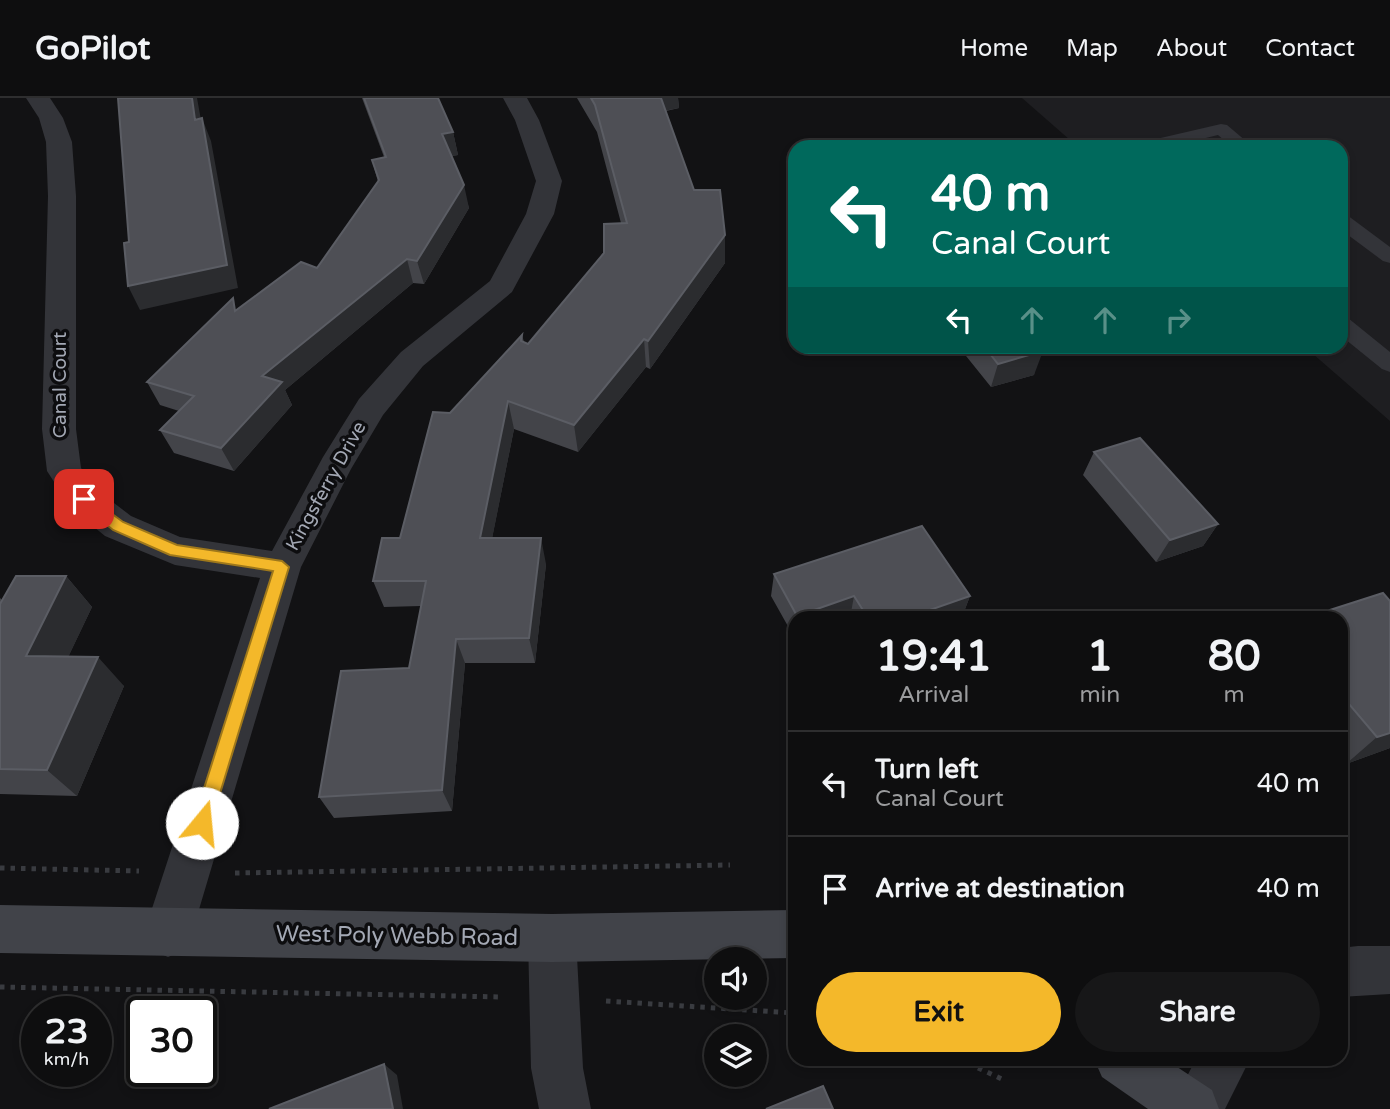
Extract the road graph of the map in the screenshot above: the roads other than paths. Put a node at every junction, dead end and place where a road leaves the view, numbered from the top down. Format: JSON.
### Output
{"nodes":[{"id":1,"x":38,"y":98,"type":"edge"},
{"id":2,"x":515,"y":98,"type":"edge"},
{"id":3,"x":1177,"y":140,"type":"edge"},
{"id":4,"x":1235,"y":140,"type":"edge"},
{"id":5,"x":1348,"y":225,"type":"edge"},
{"id":6,"x":1390,"y":257,"type":"edge"},
{"id":7,"x":1348,"y":330,"type":"edge"},
{"id":8,"x":1390,"y":364,"type":"edge"},
{"id":9,"x":282,"y":567,"type":"junction"},
{"id":10,"x":0,"y":929,"type":"edge"},
{"id":11,"x":168,"y":933,"type":"junction"},
{"id":12,"x":788,"y":934,"type":"edge"},
{"id":13,"x":552,"y":938,"type":"junction"},
{"id":14,"x":1390,"y":970,"type":"edge"},
{"id":15,"x":1348,"y":972,"type":"edge"},
{"id":16,"x":1130,"y":1066,"type":"edge"},
{"id":17,"x":1220,"y":1066,"type":"edge"},
{"id":18,"x":565,"y":1109,"type":"edge"},
{"id":19,"x":1194,"y":1109,"type":"edge"}],
"edges":[{"from":1,"to":9,"type":"street","name":"Canal Court"},
{"from":2,"to":9,"type":"street","name":"Kingsferry Drive"},
{"from":3,"to":4,"type":"lane"},
{"from":5,"to":6,"type":"lane"},
{"from":7,"to":8,"type":"lane"},
{"from":9,"to":11,"type":"street","name":"Kingsferry Drive"},
{"from":10,"to":11,"type":"street","name":"West Poly Webb Road"},
{"from":11,"to":13,"type":"street","name":"West Poly Webb Road"},
{"from":12,"to":13,"type":"street","name":"West Poly Webb Road"},
{"from":13,"to":18,"type":"street"},
{"from":14,"to":15,"type":"street"},
{"from":16,"to":19,"type":"street"},
{"from":17,"to":19,"type":"street"}]}
